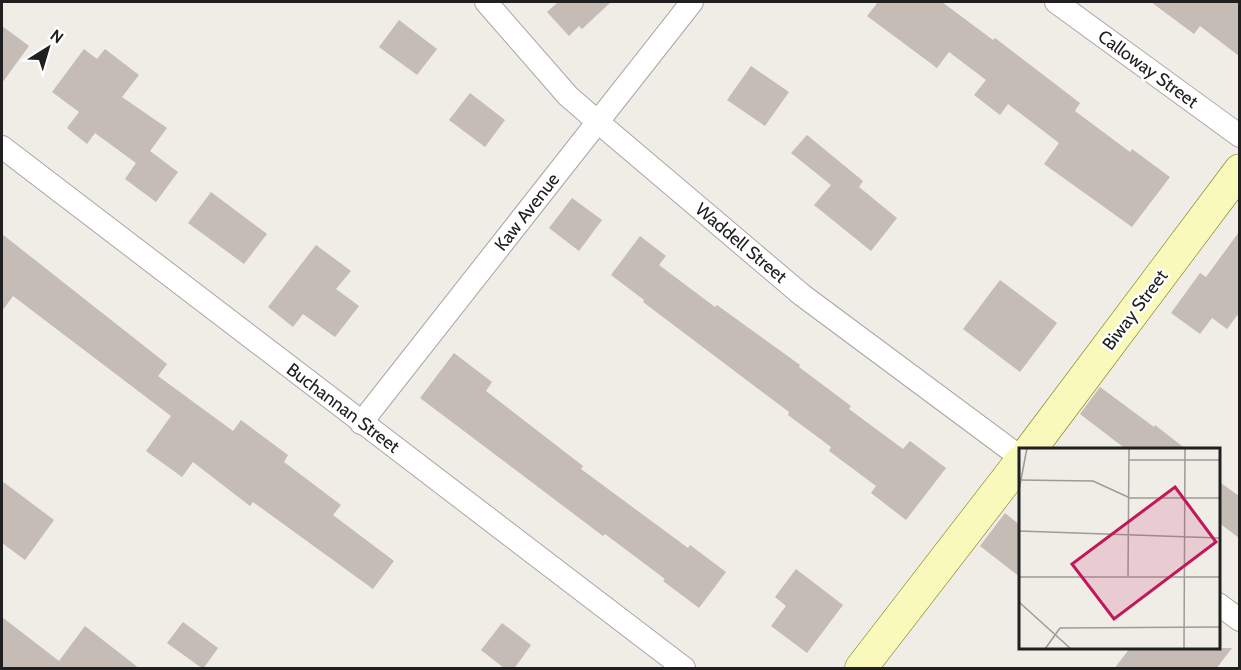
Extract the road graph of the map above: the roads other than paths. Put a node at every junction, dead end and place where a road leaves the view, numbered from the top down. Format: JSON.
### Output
{"nodes":[{"id":1,"x":486,"y":2,"type":"edge"},
{"id":2,"x":693,"y":2,"type":"edge"},
{"id":3,"x":1056,"y":2,"type":"edge"},
{"id":4,"x":598,"y":122,"type":"junction"},
{"id":5,"x":1239,"y":136,"type":"edge"},
{"id":6,"x":2,"y":147,"type":"edge"},
{"id":7,"x":1239,"y":170,"type":"edge"},
{"id":8,"x":361,"y":423,"type":"junction"},
{"id":9,"x":1031,"y":448,"type":"edge"},
{"id":10,"x":1019,"y":456,"type":"edge"},
{"id":11,"x":1019,"y":463,"type":"edge"},
{"id":12,"x":1220,"y":606,"type":"edge"},
{"id":13,"x":1239,"y":620,"type":"edge"},
{"id":14,"x":684,"y":669,"type":"edge"},
{"id":15,"x":861,"y":669,"type":"edge"}],
"edges":[{"from":1,"to":4,"type":"street","name":"Waddell Street"},
{"from":2,"to":4,"type":"street","name":"Kaw Avenue"},
{"from":3,"to":5,"type":"street","name":"Calloway Street"},
{"from":4,"to":8,"type":"street","name":"Kaw Avenue"},
{"from":4,"to":10,"type":"street","name":"Waddell Street"},
{"from":6,"to":8,"type":"street","name":"Buchannan Street"},
{"from":7,"to":9,"type":"street","name":"Biway Street"},
{"from":8,"to":14,"type":"street","name":"Buchannan Street"},
{"from":11,"to":15,"type":"street"},
{"from":12,"to":13,"type":"street"}]}
